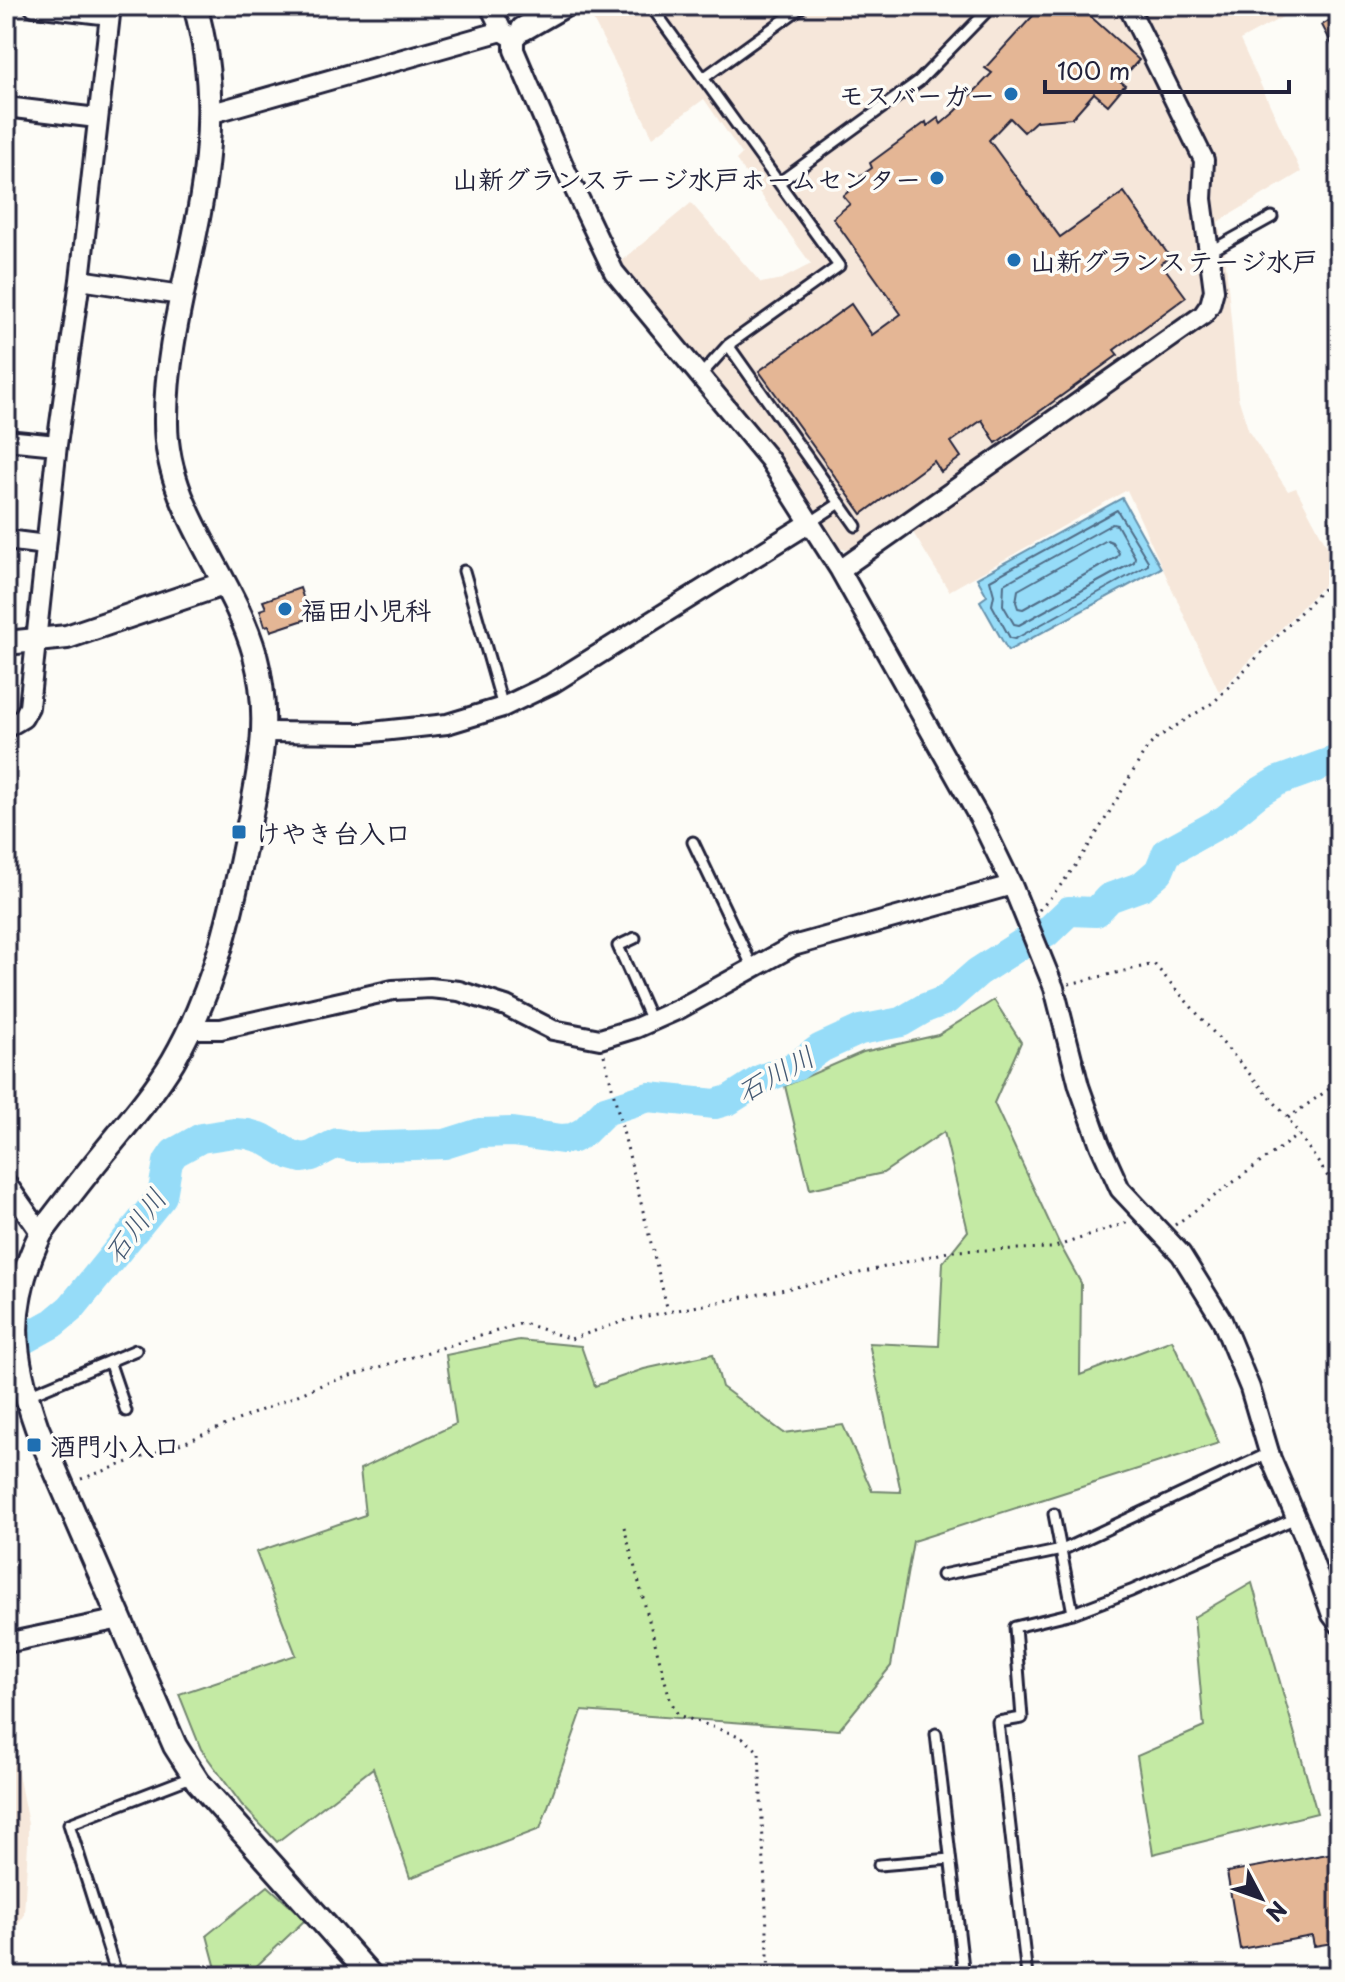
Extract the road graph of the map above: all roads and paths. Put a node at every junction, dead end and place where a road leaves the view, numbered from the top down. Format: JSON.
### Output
{"nodes":[{"id":1,"x":34,"y":6,"type":"edge"},
{"id":2,"x":195,"y":6,"type":"edge"},
{"id":3,"x":490,"y":6,"type":"edge"},
{"id":4,"x":563,"y":6,"type":"edge"},
{"id":5,"x":651,"y":6,"type":"edge"},
{"id":6,"x":803,"y":6,"type":"edge"},
{"id":7,"x":992,"y":6,"type":"edge"},
{"id":8,"x":1128,"y":6,"type":"edge"},
{"id":9,"x":111,"y":11,"type":"edge"},
{"id":10,"x":513,"y":33,"type":"junction"},
{"id":11,"x":705,"y":77,"type":"junction"},
{"id":12,"x":6,"y":107,"type":"edge"},
{"id":13,"x":209,"y":114,"type":"junction"},
{"id":14,"x":97,"y":118,"type":"junction"},
{"id":15,"x":780,"y":182,"type":"junction"},
{"id":16,"x":1272,"y":217,"type":"dead end"},
{"id":17,"x":1209,"y":252,"type":"junction"},
{"id":18,"x":80,"y":280,"type":"junction"},
{"id":19,"x":181,"y":295,"type":"junction"},
{"id":20,"x":728,"y":345,"type":"junction"},
{"id":21,"x":700,"y":376,"type":"junction"},
{"id":22,"x":6,"y":440,"type":"edge"},
{"id":23,"x":57,"y":445,"type":"junction"},
{"id":24,"x":840,"y":503,"type":"junction"},
{"id":25,"x":811,"y":522,"type":"junction"},
{"id":26,"x":856,"y":526,"type":"dead end"},
{"id":27,"x":6,"y":540,"type":"edge"},
{"id":28,"x":46,"y":545,"type":"junction"},
{"id":29,"x":840,"y":570,"type":"junction"},
{"id":30,"x":464,"y":571,"type":"dead end"},
{"id":31,"x":1339,"y":572,"type":"edge"},
{"id":32,"x":223,"y":584,"type":"junction"},
{"id":33,"x":36,"y":642,"type":"junction"},
{"id":34,"x":6,"y":643,"type":"edge"},
{"id":35,"x":503,"y":707,"type":"junction"},
{"id":36,"x":6,"y":728,"type":"edge"},
{"id":37,"x":265,"y":732,"type":"junction"},
{"id":38,"x":693,"y":842,"type":"dead end"},
{"id":39,"x":1012,"y":885,"type":"junction"},
{"id":40,"x":1031,"y":931,"type":"junction"},
{"id":41,"x":635,"y":938,"type":"dead end"},
{"id":42,"x":753,"y":968,"type":"junction"},
{"id":43,"x":1054,"y":988,"type":"junction"},
{"id":44,"x":651,"y":1021,"type":"junction"},
{"id":45,"x":190,"y":1029,"type":"junction"},
{"id":46,"x":600,"y":1039,"type":"junction"},
{"id":47,"x":1339,"y":1082,"type":"edge"},
{"id":48,"x":1288,"y":1118,"type":"junction"},
{"id":49,"x":1299,"y":1134,"type":"junction"},
{"id":50,"x":6,"y":1183,"type":"edge"},
{"id":51,"x":1339,"y":1193,"type":"edge"},
{"id":52,"x":1142,"y":1214,"type":"junction"},
{"id":53,"x":41,"y":1233,"type":"junction"},
{"id":54,"x":1162,"y":1234,"type":"junction"},
{"id":55,"x":12,"y":1311,"type":"edge"},
{"id":56,"x":669,"y":1311,"type":"junction"},
{"id":57,"x":136,"y":1350,"type":"dead end"},
{"id":58,"x":109,"y":1361,"type":"junction"},
{"id":59,"x":26,"y":1396,"type":"junction"},
{"id":60,"x":126,"y":1411,"type":"dead end"},
{"id":61,"x":1269,"y":1453,"type":"junction"},
{"id":62,"x":62,"y":1486,"type":"junction"},
{"id":63,"x":1054,"y":1514,"type":"dead end"},
{"id":64,"x":1296,"y":1518,"type":"junction"},
{"id":65,"x":624,"y":1527,"type":"dead end"},
{"id":66,"x":1062,"y":1550,"type":"junction"},
{"id":67,"x":942,"y":1575,"type":"dead end"},
{"id":68,"x":1073,"y":1613,"type":"junction"},
{"id":69,"x":120,"y":1619,"type":"junction"},
{"id":70,"x":1339,"y":1624,"type":"edge"},
{"id":71,"x":6,"y":1643,"type":"edge"},
{"id":72,"x":936,"y":1734,"type":"dead end"},
{"id":73,"x":194,"y":1776,"type":"junction"},
{"id":74,"x":950,"y":1859,"type":"junction"},
{"id":75,"x":879,"y":1865,"type":"dead end"},
{"id":76,"x":117,"y":1976,"type":"edge"},
{"id":77,"x":371,"y":1976,"type":"edge"},
{"id":78,"x":769,"y":1976,"type":"edge"},
{"id":79,"x":964,"y":1976,"type":"edge"},
{"id":80,"x":1027,"y":1976,"type":"edge"}],
"edges":[{"from":1,"to":9,"type":"street"},
{"from":2,"to":13,"type":"street"},
{"from":3,"to":10,"type":"street"},
{"from":4,"to":10,"type":"street"},
{"from":5,"to":11,"type":"lane"},
{"from":6,"to":11,"type":"lane"},
{"from":7,"to":15,"type":"lane"},
{"from":8,"to":17,"type":"street"},
{"from":9,"to":14,"type":"street"},
{"from":10,"to":13,"type":"street"},
{"from":10,"to":21,"type":"street"},
{"from":11,"to":15,"type":"lane"},
{"from":12,"to":14,"type":"street"},
{"from":13,"to":19,"type":"street"},
{"from":14,"to":18,"type":"street"},
{"from":15,"to":20,"type":"lane"},
{"from":16,"to":17,"type":"lane"},
{"from":17,"to":29,"type":"street"},
{"from":18,"to":19,"type":"street"},
{"from":18,"to":23,"type":"street"},
{"from":19,"to":32,"type":"street"},
{"from":20,"to":21,"type":"lane"},
{"from":20,"to":24,"type":"lane"},
{"from":21,"to":25,"type":"street"},
{"from":22,"to":23,"type":"street"},
{"from":23,"to":28,"type":"street"},
{"from":24,"to":25,"type":"lane"},
{"from":24,"to":26,"type":"lane"},
{"from":25,"to":29,"type":"street"},
{"from":25,"to":35,"type":"street"},
{"from":27,"to":28,"type":"street"},
{"from":28,"to":33,"type":"street"},
{"from":29,"to":39,"type":"street"},
{"from":30,"to":35,"type":"lane"},
{"from":31,"to":40,"type":"path"},
{"from":32,"to":33,"type":"street"},
{"from":32,"to":37,"type":"street"},
{"from":33,"to":34,"type":"street"},
{"from":33,"to":36,"type":"street"},
{"from":35,"to":37,"type":"street"},
{"from":37,"to":45,"type":"street"},
{"from":38,"to":42,"type":"lane"},
{"from":39,"to":40,"type":"street"},
{"from":39,"to":42,"type":"street"},
{"from":40,"to":43,"type":"street"},
{"from":41,"to":44,"type":"lane"},
{"from":42,"to":44,"type":"street"},
{"from":43,"to":48,"type":"path"},
{"from":43,"to":52,"type":"street"},
{"from":44,"to":46,"type":"street"},
{"from":45,"to":46,"type":"street"},
{"from":45,"to":53,"type":"street"},
{"from":46,"to":56,"type":"path"},
{"from":47,"to":48,"type":"path"},
{"from":48,"to":49,"type":"path"},
{"from":49,"to":51,"type":"path"},
{"from":49,"to":54,"type":"path"},
{"from":50,"to":53,"type":"street"},
{"from":52,"to":54,"type":"street"},
{"from":52,"to":56,"type":"path"},
{"from":53,"to":55,"type":"street"},
{"from":54,"to":61,"type":"street"},
{"from":55,"to":59,"type":"street"},
{"from":56,"to":62,"type":"path"},
{"from":57,"to":58,"type":"lane"},
{"from":58,"to":59,"type":"lane"},
{"from":58,"to":60,"type":"lane"},
{"from":59,"to":62,"type":"street"},
{"from":61,"to":64,"type":"street"},
{"from":61,"to":66,"type":"lane"},
{"from":62,"to":69,"type":"street"},
{"from":63,"to":66,"type":"lane"},
{"from":64,"to":68,"type":"lane"},
{"from":64,"to":70,"type":"street"},
{"from":65,"to":78,"type":"path"},
{"from":66,"to":67,"type":"lane"},
{"from":66,"to":68,"type":"lane"},
{"from":68,"to":80,"type":"lane"},
{"from":69,"to":71,"type":"street"},
{"from":69,"to":73,"type":"street"},
{"from":72,"to":74,"type":"lane"},
{"from":73,"to":76,"type":"lane"},
{"from":73,"to":77,"type":"street"},
{"from":74,"to":75,"type":"lane"},
{"from":74,"to":79,"type":"lane"}]}
